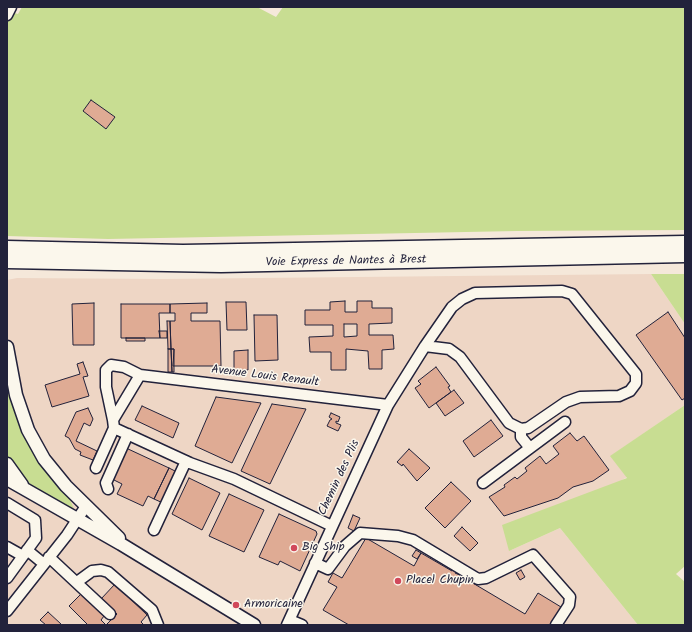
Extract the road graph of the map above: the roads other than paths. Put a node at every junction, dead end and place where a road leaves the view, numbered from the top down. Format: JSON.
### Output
{"nodes":[{"id":1,"x":11,"y":7,"type":"edge"},
{"id":2,"x":7,"y":15,"type":"edge"},
{"id":3,"x":685,"y":243,"type":"edge"},
{"id":4,"x":7,"y":248,"type":"edge"},
{"id":5,"x":685,"y":256,"type":"edge"},
{"id":6,"x":7,"y":261,"type":"edge"},
{"id":7,"x":37,"y":262,"type":"junction"},
{"id":8,"x":7,"y":268,"type":"edge"},
{"id":9,"x":425,"y":346,"type":"junction"},
{"id":10,"x":7,"y":347,"type":"edge"},
{"id":11,"x":140,"y":375,"type":"junction"},
{"id":12,"x":388,"y":405,"type":"junction"},
{"id":13,"x":565,"y":422,"type":"dead end"},
{"id":14,"x":114,"y":424,"type":"junction"},
{"id":15,"x":521,"y":429,"type":"junction"},
{"id":16,"x":128,"y":434,"type":"junction"},
{"id":17,"x":530,"y":448,"type":"junction"},
{"id":18,"x":186,"y":461,"type":"junction"},
{"id":19,"x":7,"y":464,"type":"edge"},
{"id":20,"x":96,"y":468,"type":"dead end"},
{"id":21,"x":7,"y":479,"type":"edge"},
{"id":22,"x":483,"y":483,"type":"dead end"},
{"id":23,"x":108,"y":489,"type":"dead end"},
{"id":24,"x":24,"y":490,"type":"junction"},
{"id":25,"x":7,"y":503,"type":"edge"},
{"id":26,"x":86,"y":506,"type":"junction"},
{"id":27,"x":77,"y":521,"type":"junction"},
{"id":28,"x":332,"y":526,"type":"junction"},
{"id":29,"x":154,"y":530,"type":"dead end"},
{"id":30,"x":7,"y":547,"type":"edge"},
{"id":31,"x":25,"y":553,"type":"junction"},
{"id":32,"x":47,"y":561,"type":"junction"},
{"id":33,"x":315,"y":563,"type":"junction"},
{"id":34,"x":160,"y":568,"type":"junction"},
{"id":35,"x":7,"y":578,"type":"edge"},
{"id":36,"x":76,"y":582,"type":"junction"},
{"id":37,"x":7,"y":611,"type":"edge"},
{"id":38,"x":110,"y":614,"type":"dead end"},
{"id":39,"x":288,"y":622,"type":"edge"},
{"id":40,"x":158,"y":625,"type":"edge"},
{"id":41,"x":254,"y":625,"type":"edge"},
{"id":42,"x":302,"y":625,"type":"edge"},
{"id":43,"x":556,"y":625,"type":"edge"}],
"edges":[{"from":1,"to":2,"type":"street"},
{"from":3,"to":4,"type":"highway","name":"Voie Express de Nantes à Brest"},
{"from":5,"to":7,"type":"highway","name":"Voie Express de Nantes à Brest"},
{"from":6,"to":7,"type":"highway","name":"Voie Express de Nantes à Brest"},
{"from":7,"to":8,"type":"highway"},
{"from":9,"to":12,"type":"street","name":"Chemin des Plis"},
{"from":9,"to":15,"type":"street"},
{"from":9,"to":15,"type":"street","name":"Chemin des Plis"},
{"from":10,"to":26,"type":"main road"},
{"from":11,"to":12,"type":"street","name":"Avenue Louis Renault"},
{"from":11,"to":14,"type":"street"},
{"from":11,"to":14,"type":"street","name":"Avenue Louis Renault"},
{"from":12,"to":28,"type":"street","name":"Chemin des Plis"},
{"from":13,"to":17,"type":"street"},
{"from":14,"to":16,"type":"street"},
{"from":14,"to":20,"type":"street"},
{"from":15,"to":17,"type":"street"},
{"from":16,"to":18,"type":"street"},
{"from":16,"to":23,"type":"street"},
{"from":17,"to":22,"type":"street"},
{"from":18,"to":28,"type":"street"},
{"from":18,"to":29,"type":"street"},
{"from":19,"to":24,"type":"main road"},
{"from":21,"to":24,"type":"main road"},
{"from":24,"to":27,"type":"main road"},
{"from":25,"to":31,"type":"street"},
{"from":26,"to":27,"type":"street"},
{"from":26,"to":34,"type":"main road"},
{"from":27,"to":32,"type":"street"},
{"from":27,"to":34,"type":"main road"},
{"from":28,"to":33,"type":"street","name":"Chemin des Plis"},
{"from":30,"to":31,"type":"street"},
{"from":31,"to":32,"type":"street"},
{"from":31,"to":35,"type":"street"},
{"from":32,"to":36,"type":"street"},
{"from":32,"to":37,"type":"street"},
{"from":33,"to":39,"type":"street","name":"Chemin des Plis"},
{"from":33,"to":43,"type":"street"},
{"from":34,"to":41,"type":"main road"},
{"from":36,"to":38,"type":"street"},
{"from":36,"to":40,"type":"street"},
{"from":39,"to":42,"type":"street"}]}
